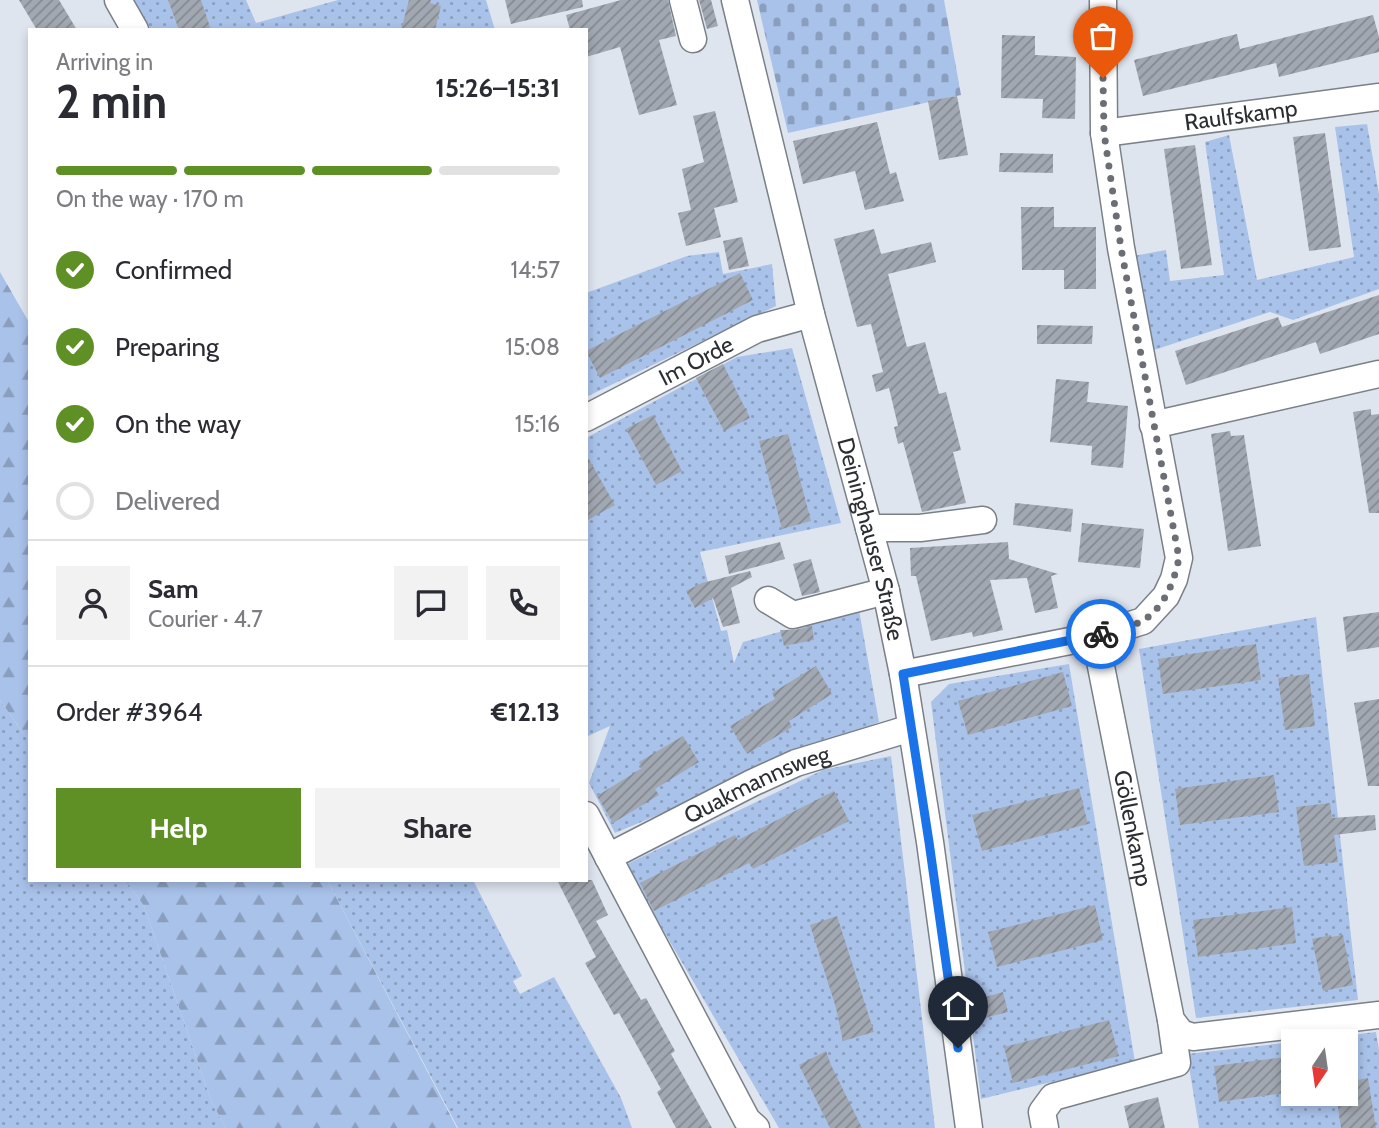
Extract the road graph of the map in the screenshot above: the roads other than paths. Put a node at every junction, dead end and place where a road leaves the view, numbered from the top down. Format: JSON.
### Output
{"nodes":[{"id":1,"x":118,"y":0,"type":"edge"},
{"id":2,"x":683,"y":0,"type":"edge"},
{"id":3,"x":735,"y":0,"type":"edge"},
{"id":4,"x":1103,"y":0,"type":"edge"},
{"id":5,"x":134,"y":28,"type":"edge"},
{"id":6,"x":693,"y":39,"type":"dead end"},
{"id":7,"x":1379,"y":97,"type":"edge"},
{"id":8,"x":1104,"y":133,"type":"junction"},
{"id":9,"x":811,"y":314,"type":"junction"},
{"id":10,"x":1379,"y":374,"type":"edge"},
{"id":11,"x":588,"y":417,"type":"edge"},
{"id":12,"x":1153,"y":425,"type":"junction"},
{"id":13,"x":983,"y":520,"type":"dead end"},
{"id":14,"x":869,"y":528,"type":"junction"},
{"id":15,"x":886,"y":591,"type":"junction"},
{"id":16,"x":768,"y":600,"type":"dead end"},
{"id":17,"x":1095,"y":636,"type":"junction"},
{"id":18,"x":903,"y":674,"type":"junction"},
{"id":19,"x":911,"y":729,"type":"junction"},
{"id":20,"x":588,"y":820,"type":"edge"},
{"id":21,"x":608,"y":857,"type":"junction"},
{"id":22,"x":1379,"y":1016,"type":"edge"},
{"id":23,"x":1171,"y":1020,"type":"junction"},
{"id":24,"x":756,"y":1128,"type":"edge"},
{"id":25,"x":969,"y":1128,"type":"edge"},
{"id":26,"x":1045,"y":1128,"type":"edge"}],
"edges":[{"from":1,"to":5,"type":"street"},
{"from":2,"to":6,"type":"street"},
{"from":3,"to":9,"type":"street","name":"Deininghauser Straße"},
{"from":4,"to":8,"type":"street"},
{"from":7,"to":8,"type":"street","name":"Raulfskamp"},
{"from":8,"to":12,"type":"street"},
{"from":9,"to":11,"type":"street","name":"Im Orde"},
{"from":9,"to":14,"type":"street","name":"Deininghauser Straße"},
{"from":10,"to":12,"type":"street"},
{"from":12,"to":17,"type":"street"},
{"from":13,"to":14,"type":"street"},
{"from":14,"to":15,"type":"street","name":"Deininghauser Straße"},
{"from":15,"to":16,"type":"street"},
{"from":15,"to":18,"type":"street","name":"Deininghauser Straße"},
{"from":17,"to":18,"type":"street"},
{"from":17,"to":23,"type":"street","name":"Göllenkamp"},
{"from":18,"to":19,"type":"street","name":"Deininghauser Straße"},
{"from":19,"to":21,"type":"street","name":"Quakmannsweg"},
{"from":19,"to":25,"type":"street","name":"Deininghauser Straße"},
{"from":20,"to":21,"type":"street"},
{"from":21,"to":24,"type":"street"},
{"from":22,"to":23,"type":"street"},
{"from":23,"to":26,"type":"street","name":"Göllenkamp"}]}
